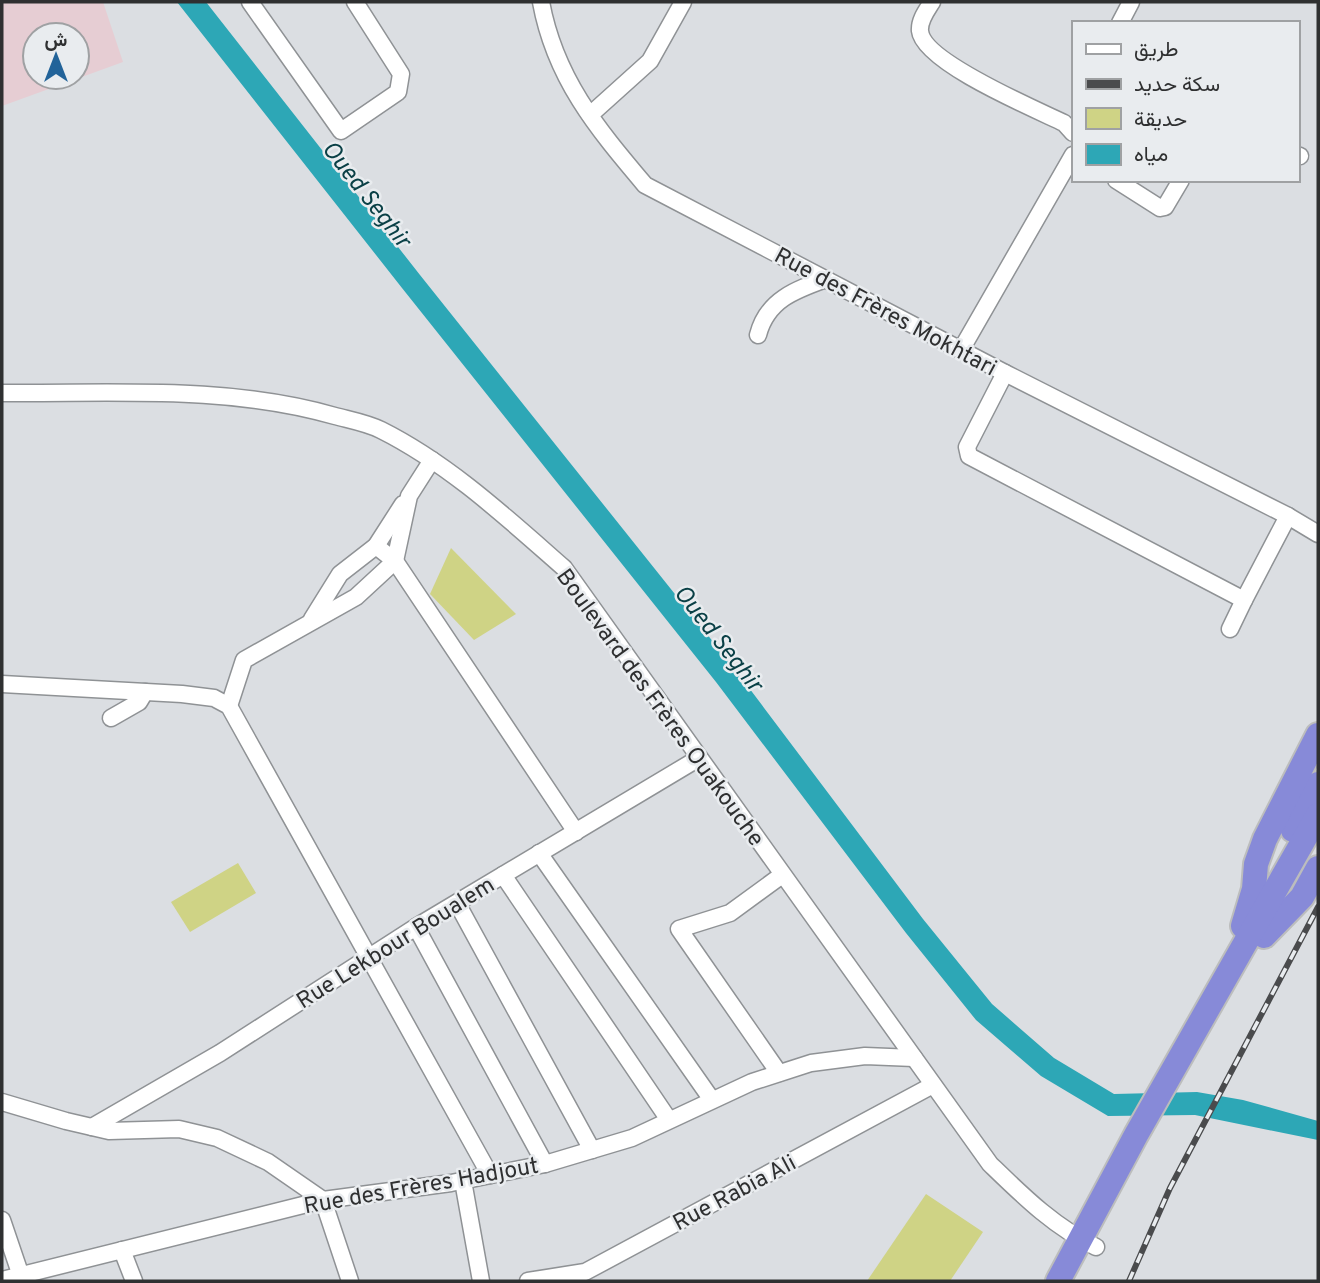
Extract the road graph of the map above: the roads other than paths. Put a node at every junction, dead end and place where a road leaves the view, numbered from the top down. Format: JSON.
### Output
{"nodes":[{"id":1,"x":250,"y":2,"type":"edge"},
{"id":2,"x":355,"y":2,"type":"edge"},
{"id":3,"x":541,"y":2,"type":"edge"},
{"id":4,"x":683,"y":2,"type":"edge"},
{"id":5,"x":932,"y":2,"type":"edge"},
{"id":6,"x":1131,"y":2,"type":"edge"},
{"id":7,"x":1121,"y":21,"type":"edge"},
{"id":8,"x":590,"y":116,"type":"junction"},
{"id":9,"x":1072,"y":132,"type":"edge"},
{"id":10,"x":1072,"y":157,"type":"edge"},
{"id":11,"x":1119,"y":182,"type":"edge"},
{"id":12,"x":1180,"y":182,"type":"edge"},
{"id":13,"x":826,"y":279,"type":"junction"},
{"id":14,"x":758,"y":335,"type":"dead end"},
{"id":15,"x":961,"y":350,"type":"junction"},
{"id":16,"x":1005,"y":373,"type":"junction"},
{"id":17,"x":2,"y":393,"type":"edge"},
{"id":18,"x":432,"y":460,"type":"junction"},
{"id":19,"x":409,"y":496,"type":"junction"},
{"id":20,"x":1288,"y":516,"type":"junction"},
{"id":21,"x":1318,"y":534,"type":"edge"},
{"id":22,"x":380,"y":554,"type":"junction"},
{"id":23,"x":1244,"y":600,"type":"junction"},
{"id":24,"x":309,"y":623,"type":"junction"},
{"id":25,"x":1230,"y":629,"type":"dead end"},
{"id":26,"x":2,"y":684,"type":"edge"},
{"id":27,"x":145,"y":692,"type":"junction"},
{"id":28,"x":229,"y":705,"type":"junction"},
{"id":29,"x":111,"y":718,"type":"dead end"},
{"id":30,"x":1318,"y":735,"type":"edge"},
{"id":31,"x":699,"y":758,"type":"junction"},
{"id":32,"x":1307,"y":780,"type":"edge"},
{"id":33,"x":1318,"y":815,"type":"edge"},
{"id":34,"x":576,"y":832,"type":"junction"},
{"id":35,"x":1318,"y":838,"type":"edge"},
{"id":36,"x":539,"y":853,"type":"junction"},
{"id":37,"x":1318,"y":868,"type":"edge"},
{"id":38,"x":503,"y":875,"type":"junction"},
{"id":39,"x":782,"y":875,"type":"junction"},
{"id":40,"x":1281,"y":891,"type":"junction"},
{"id":41,"x":457,"y":903,"type":"junction"},
{"id":42,"x":416,"y":928,"type":"junction"},
{"id":43,"x":1264,"y":936,"type":"junction"},
{"id":44,"x":369,"y":957,"type":"junction"},
{"id":45,"x":1232,"y":968,"type":"junction"},
{"id":46,"x":914,"y":1058,"type":"junction"},
{"id":47,"x":779,"y":1073,"type":"junction"},
{"id":48,"x":1176,"y":1080,"type":"junction"},
{"id":49,"x":933,"y":1086,"type":"junction"},
{"id":50,"x":712,"y":1100,"type":"junction"},
{"id":51,"x":4,"y":1104,"type":"edge"},
{"id":52,"x":669,"y":1120,"type":"junction"},
{"id":53,"x":92,"y":1127,"type":"junction"},
{"id":54,"x":592,"y":1150,"type":"junction"},
{"id":55,"x":545,"y":1164,"type":"junction"},
{"id":56,"x":490,"y":1175,"type":"junction"},
{"id":57,"x":463,"y":1181,"type":"junction"},
{"id":58,"x":323,"y":1200,"type":"junction"},
{"id":59,"x":2,"y":1220,"type":"edge"},
{"id":60,"x":1088,"y":1243,"type":"junction"},
{"id":61,"x":122,"y":1250,"type":"junction"},
{"id":62,"x":31,"y":1277,"type":"edge"},
{"id":63,"x":585,"y":1277,"type":"edge"},
{"id":64,"x":2,"y":1280,"type":"edge"},
{"id":65,"x":134,"y":1281,"type":"edge"},
{"id":66,"x":350,"y":1281,"type":"edge"},
{"id":67,"x":481,"y":1281,"type":"edge"},
{"id":68,"x":528,"y":1281,"type":"edge"},
{"id":69,"x":1058,"y":1281,"type":"edge"},
{"id":70,"x":1077,"y":1281,"type":"edge"}],
"edges":[{"from":1,"to":2,"type":"street"},
{"from":3,"to":8,"type":"street","name":"Rue des Frères Mokhtari"},
{"from":4,"to":8,"type":"street"},
{"from":5,"to":9,"type":"street"},
{"from":6,"to":7,"type":"street"},
{"from":8,"to":13,"type":"street","name":"Rue des Frères Mokhtari"},
{"from":10,"to":15,"type":"street"},
{"from":11,"to":12,"type":"street"},
{"from":13,"to":14,"type":"street"},
{"from":13,"to":15,"type":"street","name":"Rue des Frères Mokhtari"},
{"from":15,"to":16,"type":"street","name":"Rue des Frères Mokhtari"},
{"from":16,"to":20,"type":"street","name":"Rue des Frères Mokhtari"},
{"from":16,"to":23,"type":"street"},
{"from":17,"to":18,"type":"street","name":"Boulevard des Frères Ouakouche"},
{"from":18,"to":19,"type":"street"},
{"from":18,"to":31,"type":"street","name":"Boulevard des Frères Ouakouche"},
{"from":19,"to":22,"type":"street"},
{"from":19,"to":22,"type":"street"},
{"from":20,"to":21,"type":"street","name":"Rue des Frères Mokhtari"},
{"from":20,"to":23,"type":"street"},
{"from":22,"to":24,"type":"street"},
{"from":22,"to":24,"type":"street"},
{"from":22,"to":34,"type":"street"},
{"from":23,"to":25,"type":"street"},
{"from":24,"to":28,"type":"street"},
{"from":26,"to":27,"type":"street"},
{"from":27,"to":28,"type":"street"},
{"from":27,"to":29,"type":"street"},
{"from":28,"to":44,"type":"street"},
{"from":30,"to":32,"type":"highway"},
{"from":31,"to":34,"type":"street","name":"Rue Lekbour Boualem"},
{"from":31,"to":39,"type":"street","name":"Boulevard des Frères Ouakouche"},
{"from":32,"to":45,"type":"highway"},
{"from":33,"to":40,"type":"highway"},
{"from":34,"to":36,"type":"street","name":"Rue Lekbour Boualem"},
{"from":35,"to":40,"type":"highway"},
{"from":36,"to":38,"type":"street","name":"Rue Lekbour Boualem"},
{"from":36,"to":50,"type":"street"},
{"from":37,"to":43,"type":"highway"},
{"from":38,"to":41,"type":"street","name":"Rue Lekbour Boualem"},
{"from":38,"to":52,"type":"street"},
{"from":39,"to":46,"type":"street","name":"Boulevard des Frères Ouakouche"},
{"from":39,"to":47,"type":"street"},
{"from":40,"to":43,"type":"highway"},
{"from":40,"to":45,"type":"highway"},
{"from":41,"to":42,"type":"street","name":"Rue Lekbour Boualem"},
{"from":41,"to":54,"type":"street"},
{"from":42,"to":44,"type":"street","name":"Rue Lekbour Boualem"},
{"from":42,"to":55,"type":"street"},
{"from":43,"to":48,"type":"highway"},
{"from":44,"to":53,"type":"street","name":"Rue Lekbour Boualem"},
{"from":44,"to":56,"type":"street"},
{"from":45,"to":48,"type":"highway"},
{"from":46,"to":47,"type":"street","name":"Rue des Frères Hadjout"},
{"from":46,"to":49,"type":"street","name":"Boulevard des Frères Ouakouche"},
{"from":47,"to":50,"type":"street","name":"Rue des Frères Hadjout"},
{"from":48,"to":60,"type":"highway"},
{"from":49,"to":60,"type":"street","name":"Boulevard des Frères Ouakouche"},
{"from":49,"to":63,"type":"street","name":"Rue Rabia Ali"},
{"from":50,"to":52,"type":"street","name":"Rue des Frères Hadjout"},
{"from":51,"to":53,"type":"street"},
{"from":52,"to":54,"type":"street","name":"Rue des Frères Hadjout"},
{"from":53,"to":58,"type":"street"},
{"from":54,"to":55,"type":"street","name":"Rue des Frères Hadjout"},
{"from":55,"to":56,"type":"street","name":"Rue des Frères Hadjout"},
{"from":56,"to":57,"type":"street","name":"Rue des Frères Hadjout"},
{"from":57,"to":58,"type":"street","name":"Rue des Frères Hadjout"},
{"from":57,"to":67,"type":"street"},
{"from":58,"to":61,"type":"street","name":"Rue des Frères Hadjout"},
{"from":58,"to":66,"type":"street"},
{"from":59,"to":62,"type":"street"},
{"from":60,"to":69,"type":"highway"},
{"from":60,"to":70,"type":"highway"},
{"from":61,"to":62,"type":"street","name":"Rue des Frères Hadjout"},
{"from":61,"to":65,"type":"street"},
{"from":62,"to":64,"type":"street","name":"Rue des Frères Hadjout"},
{"from":63,"to":68,"type":"street","name":"Rue Rabia Ali"}]}
